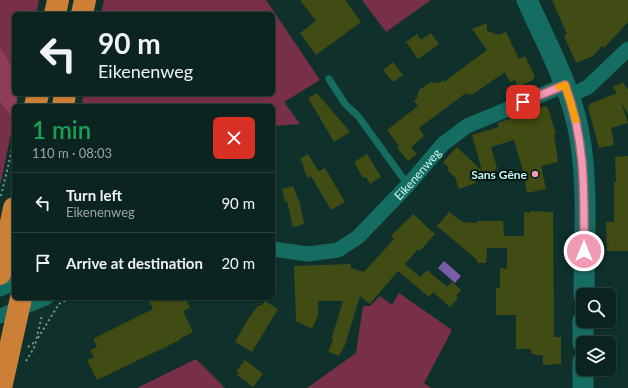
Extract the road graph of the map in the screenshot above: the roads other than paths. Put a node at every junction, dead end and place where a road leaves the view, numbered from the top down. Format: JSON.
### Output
{"nodes":[{"id":1,"x":58,"y":0,"type":"edge"},
{"id":2,"x":85,"y":0,"type":"edge"},
{"id":3,"x":527,"y":0,"type":"edge"},
{"id":4,"x":55,"y":12,"type":"edge"},
{"id":5,"x":82,"y":12,"type":"edge"},
{"id":6,"x":628,"y":49,"type":"edge"},
{"id":7,"x":329,"y":79,"type":"dead end"},
{"id":8,"x":567,"y":91,"type":"junction"},
{"id":9,"x":408,"y":185,"type":"junction"},
{"id":10,"x":12,"y":217,"type":"edge"},
{"id":11,"x":275,"y":249,"type":"edge"},
{"id":12,"x":0,"y":274,"type":"edge"},
{"id":13,"x":12,"y":285,"type":"edge"},
{"id":14,"x":584,"y":288,"type":"edge"},
{"id":15,"x":0,"y":289,"type":"edge"},
{"id":16,"x":39,"y":300,"type":"edge"},
{"id":17,"x":13,"y":308,"type":"edge"},
{"id":18,"x":583,"y":376,"type":"edge"},
{"id":19,"x":1,"y":388,"type":"edge"},
{"id":20,"x":583,"y":388,"type":"edge"}],
"edges":[{"from":1,"to":4,"type":"highway"},
{"from":2,"to":5,"type":"highway"},
{"from":3,"to":8,"type":"street"},
{"from":6,"to":8,"type":"street","name":"Eikenenweg"},
{"from":7,"to":9,"type":"lane"},
{"from":8,"to":9,"type":"street","name":"Eikenenweg"},
{"from":8,"to":14,"type":"street"},
{"from":9,"to":11,"type":"street","name":"Eikenenweg"},
{"from":10,"to":12,"type":"highway"},
{"from":13,"to":15,"type":"street"},
{"from":16,"to":17,"type":"street"},
{"from":17,"to":19,"type":"highway"},
{"from":18,"to":20,"type":"street"}]}
